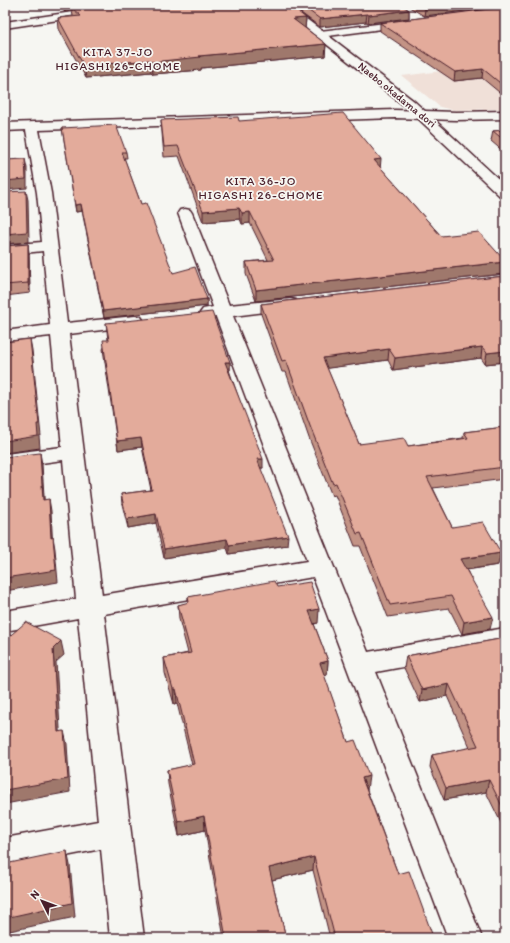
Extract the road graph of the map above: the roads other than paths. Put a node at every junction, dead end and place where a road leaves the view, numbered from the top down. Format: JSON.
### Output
{"nodes":[{"id":1,"x":99,"y":5,"type":"edge"},
{"id":2,"x":138,"y":5,"type":"edge"},
{"id":3,"x":282,"y":5,"type":"edge"},
{"id":4,"x":408,"y":12,"type":"edge"},
{"id":5,"x":5,"y":19,"type":"edge"},
{"id":6,"x":5,"y":25,"type":"edge"},
{"id":7,"x":320,"y":34,"type":"junction"},
{"id":8,"x":422,"y":115,"type":"junction"},
{"id":9,"x":505,"y":115,"type":"edge"},
{"id":10,"x":32,"y":126,"type":"junction"},
{"id":11,"x":5,"y":127,"type":"edge"},
{"id":12,"x":504,"y":190,"type":"edge"},
{"id":13,"x":185,"y":213,"type":"dead end"},
{"id":14,"x":49,"y":246,"type":"junction"},
{"id":15,"x":5,"y":250,"type":"edge"},
{"id":16,"x":302,"y":302,"type":"edge"},
{"id":17,"x":223,"y":312,"type":"junction"},
{"id":18,"x":191,"y":315,"type":"edge"},
{"id":19,"x":152,"y":320,"type":"edge"},
{"id":20,"x":58,"y":330,"type":"junction"},
{"id":21,"x":5,"y":336,"type":"edge"},
{"id":22,"x":72,"y":452,"type":"junction"},
{"id":23,"x":5,"y":461,"type":"edge"},
{"id":24,"x":321,"y":567,"type":"junction"},
{"id":25,"x":89,"y":608,"type":"junction"},
{"id":26,"x":5,"y":621,"type":"edge"},
{"id":27,"x":505,"y":638,"type":"edge"},
{"id":28,"x":358,"y":664,"type":"junction"},
{"id":29,"x":115,"y":832,"type":"junction"},
{"id":30,"x":5,"y":853,"type":"edge"},
{"id":31,"x":127,"y":938,"type":"edge"},
{"id":32,"x":464,"y":938,"type":"edge"}],
"edges":[{"from":1,"to":5,"type":"street"},
{"from":2,"to":6,"type":"street"},
{"from":3,"to":7,"type":"street","name":"Naebo okadama dori"},
{"from":4,"to":7,"type":"street"},
{"from":7,"to":8,"type":"street","name":"Naebo okadama dori"},
{"from":8,"to":9,"type":"street"},
{"from":8,"to":10,"type":"street"},
{"from":8,"to":12,"type":"street","name":"Naebo okadama dori"},
{"from":10,"to":11,"type":"street"},
{"from":10,"to":14,"type":"street"},
{"from":13,"to":17,"type":"street"},
{"from":14,"to":15,"type":"street"},
{"from":14,"to":20,"type":"street"},
{"from":16,"to":17,"type":"street"},
{"from":17,"to":18,"type":"street"},
{"from":17,"to":24,"type":"street"},
{"from":19,"to":20,"type":"street"},
{"from":20,"to":21,"type":"street"},
{"from":20,"to":22,"type":"street"},
{"from":22,"to":23,"type":"street"},
{"from":22,"to":25,"type":"street"},
{"from":24,"to":25,"type":"street"},
{"from":24,"to":28,"type":"street"},
{"from":25,"to":26,"type":"street"},
{"from":25,"to":29,"type":"street"},
{"from":27,"to":28,"type":"street"},
{"from":28,"to":32,"type":"street"},
{"from":29,"to":30,"type":"street"},
{"from":29,"to":31,"type":"street"}]}
